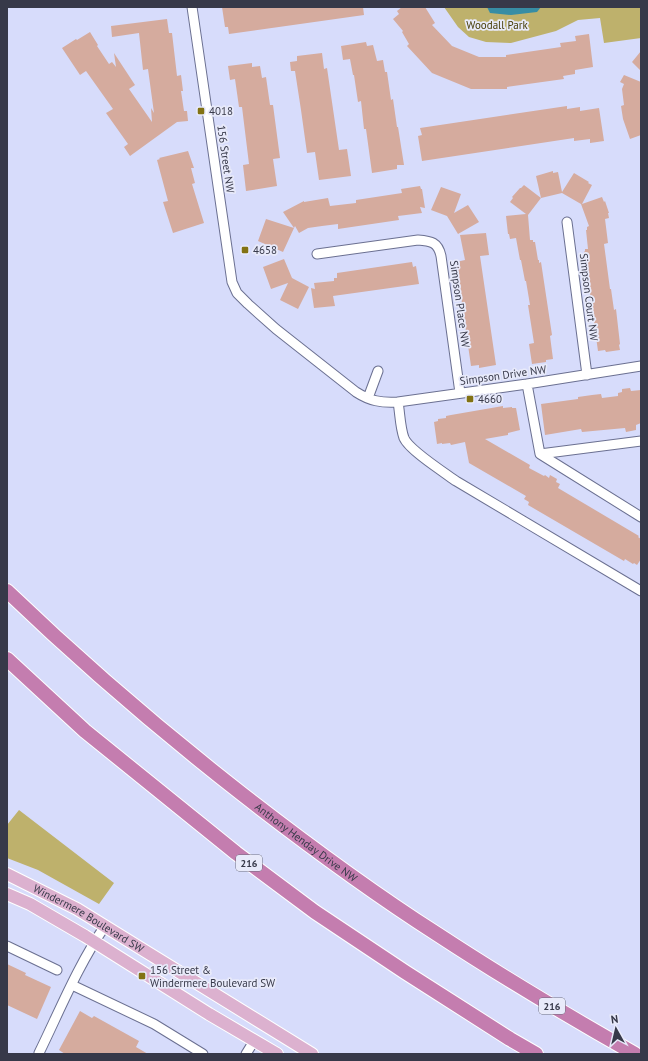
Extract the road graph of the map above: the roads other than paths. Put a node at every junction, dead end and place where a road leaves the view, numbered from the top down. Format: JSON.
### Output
{"nodes":[{"id":1,"x":192,"y":7,"type":"edge"},
{"id":2,"x":567,"y":222,"type":"dead end"},
{"id":3,"x":317,"y":254,"type":"dead end"},
{"id":4,"x":234,"y":289,"type":"joint"},
{"id":5,"x":641,"y":366,"type":"edge"},
{"id":6,"x":378,"y":372,"type":"dead end"},
{"id":7,"x":587,"y":374,"type":"junction"},
{"id":8,"x":527,"y":384,"type":"junction"},
{"id":9,"x":460,"y":393,"type":"junction"},
{"id":10,"x":368,"y":398,"type":"junction"},
{"id":11,"x":398,"y":402,"type":"junction"},
{"id":12,"x":641,"y":441,"type":"edge"},
{"id":13,"x":540,"y":454,"type":"junction"},
{"id":14,"x":641,"y":517,"type":"edge"},
{"id":15,"x":7,"y":591,"type":"edge"},
{"id":16,"x":641,"y":591,"type":"edge"},
{"id":17,"x":7,"y":659,"type":"edge"},
{"id":18,"x":7,"y":874,"type":"edge"},
{"id":19,"x":7,"y":894,"type":"edge"},
{"id":20,"x":105,"y":926,"type":"junction"},
{"id":21,"x":94,"y":942,"type":"junction"},
{"id":22,"x":7,"y":946,"type":"edge"},
{"id":23,"x":57,"y":970,"type":"dead end"},
{"id":24,"x":72,"y":985,"type":"junction"},
{"id":25,"x":510,"y":1039,"type":"junction"},
{"id":26,"x":254,"y":1041,"type":"junction"},
{"id":27,"x":39,"y":1054,"type":"edge"},
{"id":28,"x":203,"y":1054,"type":"edge"},
{"id":29,"x":246,"y":1054,"type":"edge"},
{"id":30,"x":277,"y":1054,"type":"edge"},
{"id":31,"x":312,"y":1054,"type":"edge"},
{"id":32,"x":527,"y":1054,"type":"edge"},
{"id":33,"x":536,"y":1054,"type":"edge"},
{"id":34,"x":635,"y":1054,"type":"edge"}],
"edges":[{"from":1,"to":4,"type":"street","name":"156 Street NW"},
{"from":2,"to":7,"type":"street","name":"Simpson Court NW"},
{"from":3,"to":9,"type":"street","name":"Simpson Place NW"},
{"from":4,"to":10,"type":"street","name":"Simpson Drive NW"},
{"from":5,"to":7,"type":"street","name":"Simpson Drive NW"},
{"from":6,"to":10,"type":"street"},
{"from":7,"to":8,"type":"street","name":"Simpson Drive NW"},
{"from":8,"to":9,"type":"street","name":"Simpson Drive NW"},
{"from":8,"to":13,"type":"street"},
{"from":9,"to":11,"type":"street","name":"Simpson Drive NW"},
{"from":10,"to":11,"type":"street","name":"Simpson Drive NW"},
{"from":11,"to":16,"type":"street"},
{"from":12,"to":13,"type":"street"},
{"from":13,"to":14,"type":"street"},
{"from":15,"to":34,"type":"highway","name":"Anthony Henday Drive NW","number":"216"},
{"from":17,"to":25,"type":"highway","number":"216"},
{"from":18,"to":20,"type":"main road","name":"Windermere Boulevard SW"},
{"from":19,"to":21,"type":"main road","name":"Windermere Boulevard SW"},
{"from":20,"to":21,"type":"street"},
{"from":20,"to":31,"type":"main road","name":"Windermere Boulevard SW"},
{"from":21,"to":24,"type":"street"},
{"from":21,"to":26,"type":"main road","name":"Windermere Boulevard SW"},
{"from":22,"to":23,"type":"street"},
{"from":24,"to":27,"type":"street"},
{"from":24,"to":28,"type":"street"},
{"from":25,"to":32,"type":"highway"},
{"from":25,"to":33,"type":"highway","number":"216"},
{"from":26,"to":29,"type":"street"},
{"from":26,"to":30,"type":"main road","name":"Windermere Boulevard SW"}]}
